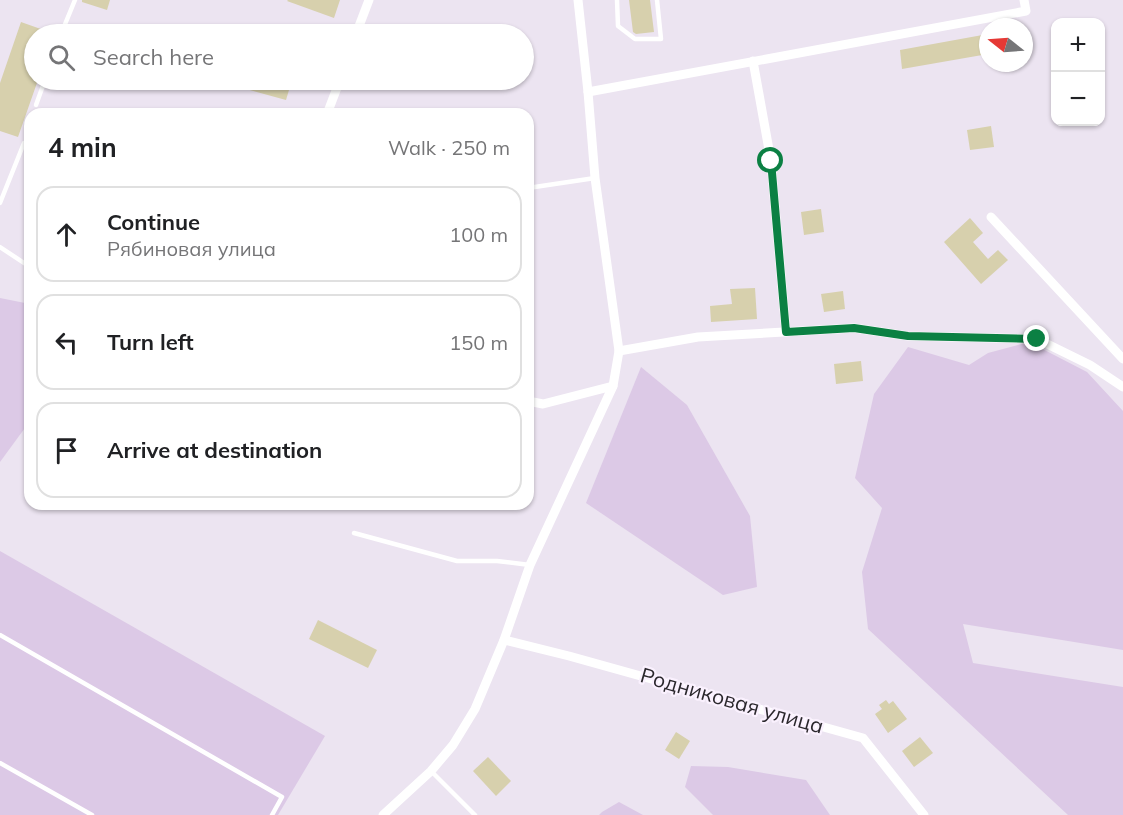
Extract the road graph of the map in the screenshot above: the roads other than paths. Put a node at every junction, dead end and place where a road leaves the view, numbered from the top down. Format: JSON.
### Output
{"nodes":[{"id":1,"x":75,"y":0,"type":"edge"},
{"id":2,"x":369,"y":0,"type":"edge"},
{"id":3,"x":578,"y":0,"type":"edge"},
{"id":4,"x":617,"y":0,"type":"edge"},
{"id":5,"x":657,"y":0,"type":"edge"},
{"id":6,"x":1024,"y":0,"type":"edge"},
{"id":7,"x":65,"y":24,"type":"edge"},
{"id":8,"x":360,"y":24,"type":"edge"},
{"id":9,"x":753,"y":62,"type":"junction"},
{"id":10,"x":41,"y":90,"type":"edge"},
{"id":11,"x":336,"y":90,"type":"edge"},
{"id":12,"x":588,"y":92,"type":"junction"},
{"id":13,"x":36,"y":105,"type":"dead end"},
{"id":14,"x":329,"y":108,"type":"edge"},
{"id":15,"x":24,"y":142,"type":"edge"},
{"id":16,"x":594,"y":178,"type":"junction"},
{"id":17,"x":534,"y":187,"type":"edge"},
{"id":18,"x":0,"y":203,"type":"edge"},
{"id":19,"x":992,"y":217,"type":"dead end"},
{"id":20,"x":0,"y":247,"type":"edge"},
{"id":21,"x":24,"y":263,"type":"edge"},
{"id":22,"x":786,"y":332,"type":"junction"},
{"id":23,"x":619,"y":351,"type":"junction"},
{"id":24,"x":1123,"y":359,"type":"edge"},
{"id":25,"x":613,"y":386,"type":"junction"},
{"id":26,"x":1123,"y":387,"type":"edge"},
{"id":27,"x":534,"y":402,"type":"edge"},
{"id":28,"x":354,"y":533,"type":"dead end"},
{"id":29,"x":530,"y":565,"type":"junction"},
{"id":30,"x":0,"y":635,"type":"edge"},
{"id":31,"x":504,"y":640,"type":"junction"},
{"id":32,"x":0,"y":763,"type":"edge"},
{"id":33,"x":430,"y":771,"type":"junction"},
{"id":34,"x":92,"y":815,"type":"edge"},
{"id":35,"x":272,"y":815,"type":"edge"},
{"id":36,"x":383,"y":815,"type":"edge"},
{"id":37,"x":475,"y":815,"type":"edge"},
{"id":38,"x":924,"y":815,"type":"edge"}],
"edges":[{"from":1,"to":7,"type":"lane"},
{"from":2,"to":8,"type":"street"},
{"from":3,"to":12,"type":"street"},
{"from":4,"to":5,"type":"lane"},
{"from":6,"to":9,"type":"street"},
{"from":9,"to":12,"type":"street"},
{"from":9,"to":22,"type":"street"},
{"from":10,"to":13,"type":"lane"},
{"from":11,"to":14,"type":"street"},
{"from":12,"to":16,"type":"street"},
{"from":15,"to":18,"type":"lane"},
{"from":16,"to":17,"type":"lane"},
{"from":16,"to":23,"type":"street"},
{"from":19,"to":24,"type":"street"},
{"from":20,"to":21,"type":"lane"},
{"from":22,"to":23,"type":"street"},
{"from":22,"to":26,"type":"street"},
{"from":23,"to":25,"type":"street"},
{"from":25,"to":27,"type":"street"},
{"from":25,"to":29,"type":"street"},
{"from":28,"to":29,"type":"lane"},
{"from":29,"to":31,"type":"street"},
{"from":30,"to":35,"type":"lane"},
{"from":31,"to":33,"type":"street"},
{"from":31,"to":38,"type":"street","name":"Родниковая улица"},
{"from":32,"to":34,"type":"lane"},
{"from":33,"to":36,"type":"street"},
{"from":33,"to":37,"type":"lane"}]}
